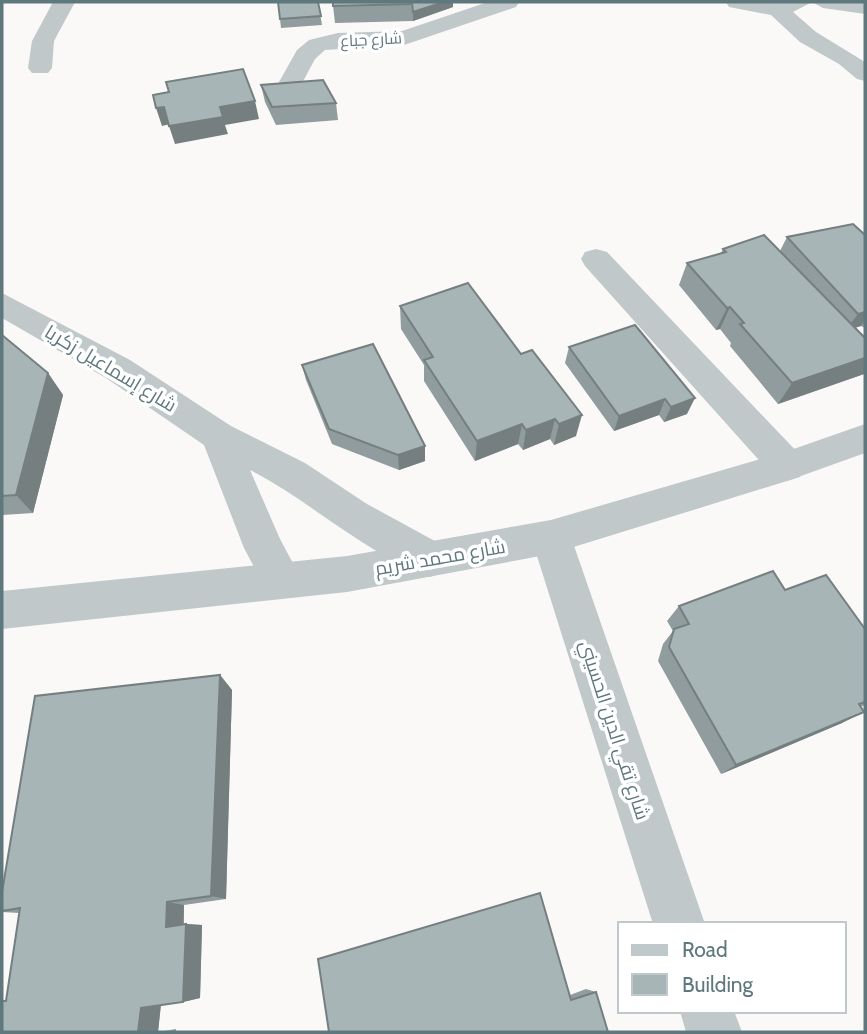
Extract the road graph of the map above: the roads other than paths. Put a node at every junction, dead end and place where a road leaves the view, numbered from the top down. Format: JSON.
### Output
{"nodes":[{"id":1,"x":64,"y":2,"type":"edge"},
{"id":2,"x":508,"y":2,"type":"edge"},
{"id":3,"x":737,"y":2,"type":"edge"},
{"id":4,"x":823,"y":2,"type":"edge"},
{"id":5,"x":793,"y":5,"type":"edge"},
{"id":6,"x":865,"y":7,"type":"edge"},
{"id":7,"x":40,"y":68,"type":"dead end"},
{"id":8,"x":865,"y":74,"type":"edge"},
{"id":9,"x":291,"y":82,"type":"edge"},
{"id":10,"x":596,"y":259,"type":"dead end"},
{"id":11,"x":2,"y":304,"type":"edge"},
{"id":12,"x":218,"y":436,"type":"junction"},
{"id":13,"x":865,"y":438,"type":"edge"},
{"id":14,"x":788,"y":466,"type":"junction"},
{"id":15,"x":551,"y":537,"type":"junction"},
{"id":16,"x":430,"y":559,"type":"junction"},
{"id":17,"x":282,"y":580,"type":"junction"},
{"id":18,"x":2,"y":610,"type":"edge"},
{"id":19,"x":678,"y":922,"type":"edge"},
{"id":20,"x":708,"y":1013,"type":"edge"},
{"id":21,"x":714,"y":1032,"type":"edge"}],
"edges":[{"from":1,"to":7,"type":"street"},
{"from":2,"to":9,"type":"street","name":"شارع جباع"},
{"from":3,"to":5,"type":"street"},
{"from":4,"to":6,"type":"street"},
{"from":5,"to":8,"type":"street"},
{"from":10,"to":14,"type":"street"},
{"from":11,"to":12,"type":"street","name":"شارع إسماعيل زكريا"},
{"from":12,"to":16,"type":"street","name":"شارع إسماعيل زكريا"},
{"from":12,"to":17,"type":"street"},
{"from":13,"to":14,"type":"street","name":"شارع محمد شريم"},
{"from":14,"to":15,"type":"street","name":"شارع محمد شريم"},
{"from":15,"to":16,"type":"street","name":"شارع محمد شريم"},
{"from":15,"to":19,"type":"street","name":"شارع تقي الدين الحسيني"},
{"from":16,"to":17,"type":"street","name":"شارع محمد شريم"},
{"from":17,"to":18,"type":"street","name":"شارع محمد شريم"},
{"from":20,"to":21,"type":"street"}]}
